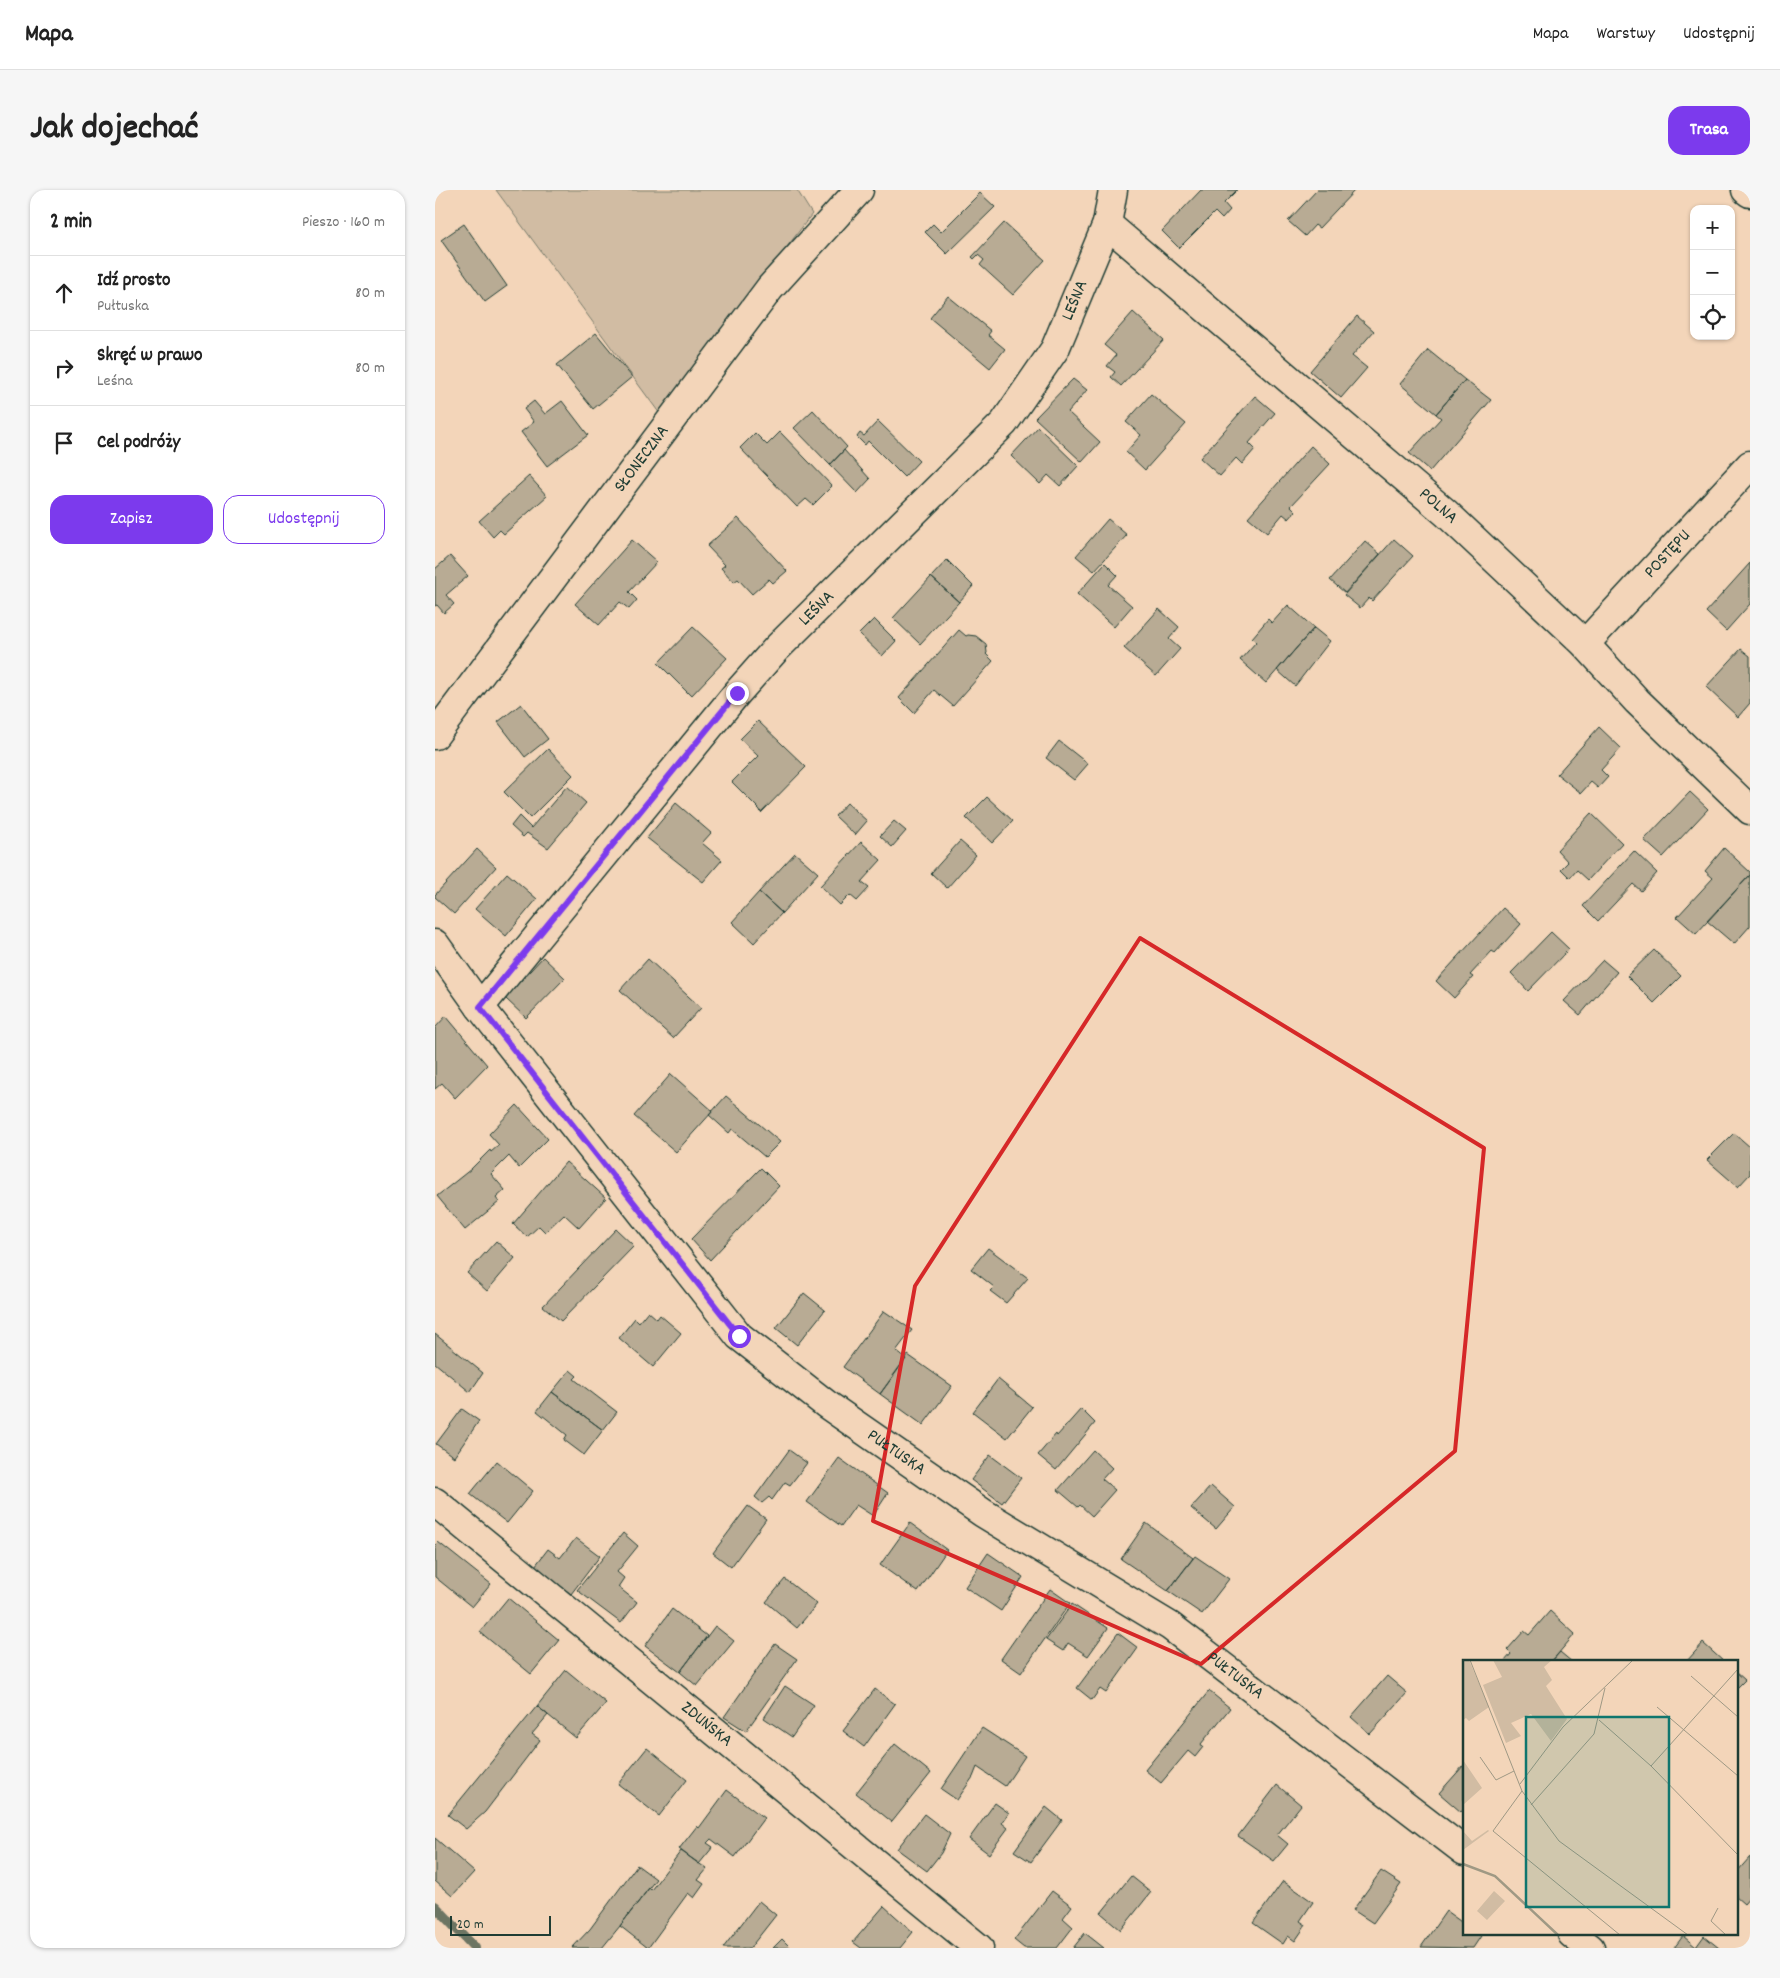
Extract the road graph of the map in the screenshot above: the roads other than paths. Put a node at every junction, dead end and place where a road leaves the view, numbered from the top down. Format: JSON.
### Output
{"nodes":[{"id":1,"x":859,"y":190,"type":"edge"},
{"id":2,"x":1113,"y":190,"type":"edge"},
{"id":3,"x":1746,"y":190,"type":"edge"},
{"id":4,"x":1750,"y":193,"type":"edge"},
{"id":5,"x":1107,"y":224,"type":"junction"},
{"id":6,"x":1750,"y":465,"type":"edge"},
{"id":7,"x":1585,"y":644,"type":"junction"},
{"id":8,"x":435,"y":735,"type":"edge"},
{"id":9,"x":1750,"y":810,"type":"edge"},
{"id":10,"x":435,"y":944,"type":"edge"},
{"id":11,"x":480,"y":1007,"type":"junction"},
{"id":12,"x":435,"y":1502,"type":"edge"},
{"id":13,"x":1463,"y":1849,"type":"edge"},
{"id":14,"x":1575,"y":1936,"type":"edge"},
{"id":15,"x":979,"y":1948,"type":"edge"},
{"id":16,"x":1590,"y":1948,"type":"edge"}],
"edges":[{"from":1,"to":8,"type":"street","name":"SŁONECZNA"},
{"from":2,"to":5,"type":"street","name":"LEŚNA"},
{"from":3,"to":4,"type":"street"},
{"from":5,"to":7,"type":"street","name":"POLNA"},
{"from":5,"to":11,"type":"street","name":"LEŚNA"},
{"from":6,"to":7,"type":"street","name":"POSTĘPU"},
{"from":7,"to":9,"type":"street","name":"POLNA"},
{"from":10,"to":11,"type":"street","name":"PUŁTUSKA"},
{"from":11,"to":13,"type":"street","name":"PUŁTUSKA"},
{"from":12,"to":15,"type":"street","name":"ZDUŃSKA"},
{"from":14,"to":16,"type":"street"}]}
